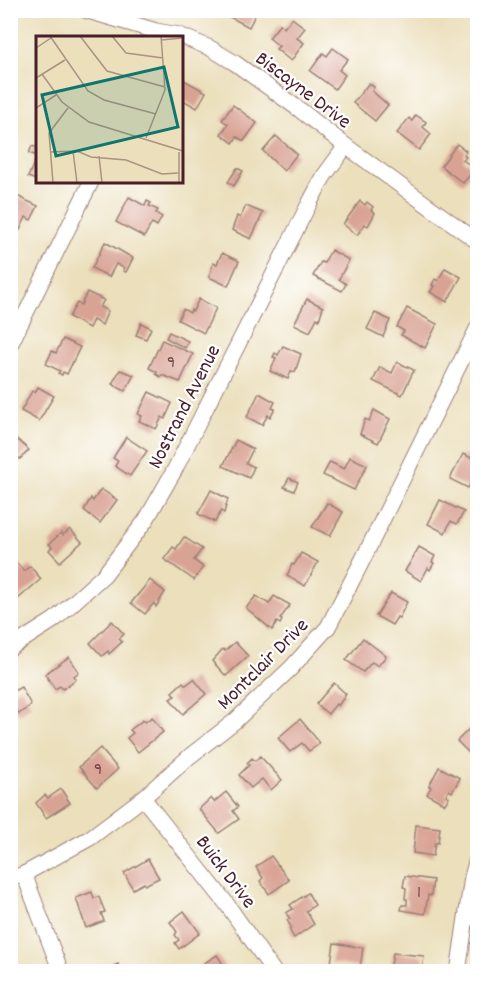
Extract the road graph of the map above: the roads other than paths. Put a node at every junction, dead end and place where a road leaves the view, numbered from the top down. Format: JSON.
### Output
{"nodes":[{"id":1,"x":85,"y":10,"type":"edge"},
{"id":2,"x":155,"y":34,"type":"edge"},
{"id":3,"x":181,"y":36,"type":"edge"},
{"id":4,"x":183,"y":37,"type":"edge"},
{"id":5,"x":346,"y":147,"type":"junction"},
{"id":6,"x":91,"y":183,"type":"edge"},
{"id":7,"x":477,"y":242,"type":"edge"},
{"id":8,"x":477,"y":327,"type":"edge"},
{"id":9,"x":10,"y":345,"type":"edge"},
{"id":10,"x":10,"y":648,"type":"edge"},
{"id":11,"x":143,"y":798,"type":"junction"},
{"id":12,"x":477,"y":855,"type":"edge"},
{"id":13,"x":17,"y":876,"type":"edge"},
{"id":14,"x":61,"y":972,"type":"edge"},
{"id":15,"x":274,"y":972,"type":"edge"},
{"id":16,"x":458,"y":972,"type":"edge"}],
"edges":[{"from":1,"to":2,"type":"street","name":"Biscayne Drive"},
{"from":2,"to":3,"type":"street","name":"Biscayne Drive"},
{"from":4,"to":5,"type":"street","name":"Biscayne Drive"},
{"from":5,"to":7,"type":"street","name":"Biscayne Drive"},
{"from":5,"to":10,"type":"street","name":"Nostrand Avenue"},
{"from":6,"to":9,"type":"street"},
{"from":8,"to":11,"type":"street","name":"Montclair Drive"},
{"from":11,"to":13,"type":"street","name":"Montclair Drive"},
{"from":11,"to":15,"type":"street","name":"Buick Drive"},
{"from":12,"to":16,"type":"street"},
{"from":13,"to":14,"type":"street"}]}
